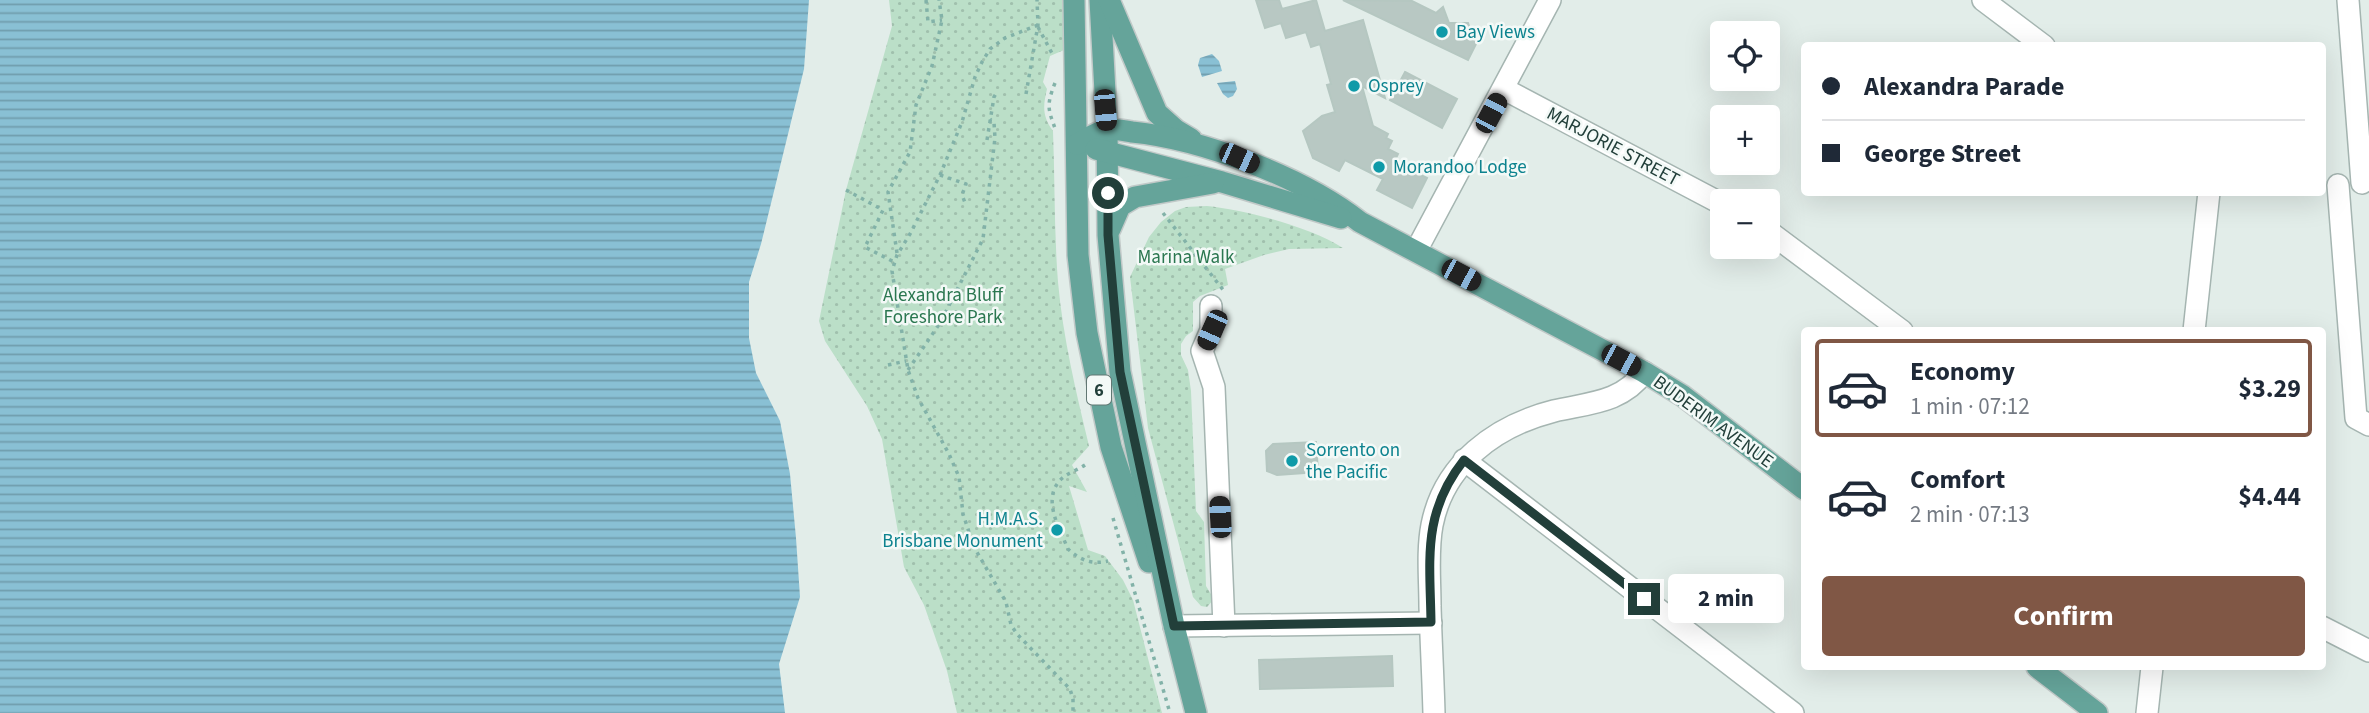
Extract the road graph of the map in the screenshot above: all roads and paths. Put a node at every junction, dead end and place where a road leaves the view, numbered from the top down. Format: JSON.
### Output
{"nodes":[{"id":1,"x":926,"y":0,"type":"edge"},
{"id":2,"x":939,"y":0,"type":"edge"},
{"id":3,"x":1037,"y":0,"type":"edge"},
{"id":4,"x":1074,"y":0,"type":"edge"},
{"id":5,"x":1100,"y":0,"type":"edge"},
{"id":6,"x":1109,"y":0,"type":"edge"},
{"id":7,"x":1550,"y":0,"type":"edge"},
{"id":8,"x":1983,"y":0,"type":"edge"},
{"id":9,"x":2348,"y":0,"type":"edge"},
{"id":10,"x":942,"y":20,"type":"junction"},
{"id":11,"x":1038,"y":26,"type":"junction"},
{"id":12,"x":2039,"y":42,"type":"edge"},
{"id":13,"x":1054,"y":57,"type":"dead end"},
{"id":14,"x":1504,"y":89,"type":"junction"},
{"id":15,"x":997,"y":92,"type":"dead end"},
{"id":16,"x":1026,"y":94,"type":"dead end"},
{"id":17,"x":990,"y":120,"type":"junction"},
{"id":18,"x":1107,"y":129,"type":"junction"},
{"id":19,"x":987,"y":140,"type":"dead end"},
{"id":20,"x":1077,"y":144,"type":"junction"},
{"id":21,"x":1202,"y":146,"type":"junction"},
{"id":22,"x":1107,"y":152,"type":"junction"},
{"id":23,"x":940,"y":175,"type":"junction"},
{"id":24,"x":1222,"y":182,"type":"junction"},
{"id":25,"x":2365,"y":182,"type":"edge"},
{"id":26,"x":2330,"y":185,"type":"edge"},
{"id":27,"x":846,"y":190,"type":"dead end"},
{"id":28,"x":2209,"y":196,"type":"edge"},
{"id":29,"x":1710,"y":198,"type":"edge"},
{"id":30,"x":966,"y":205,"type":"dead end"},
{"id":31,"x":1163,"y":214,"type":"dead end"},
{"id":32,"x":1360,"y":222,"type":"junction"},
{"id":33,"x":1108,"y":235,"type":"junction"},
{"id":34,"x":1780,"y":239,"type":"edge"},
{"id":35,"x":860,"y":244,"type":"dead end"},
{"id":36,"x":865,"y":247,"type":"junction"},
{"id":37,"x":1416,"y":251,"type":"junction"},
{"id":38,"x":897,"y":255,"type":"junction"},
{"id":39,"x":894,"y":262,"type":"junction"},
{"id":40,"x":1218,"y":299,"type":"joint"},
{"id":41,"x":1897,"y":327,"type":"edge"},
{"id":42,"x":2194,"y":327,"type":"edge"},
{"id":43,"x":906,"y":362,"type":"junction"},
{"id":44,"x":888,"y":365,"type":"dead end"},
{"id":45,"x":908,"y":370,"type":"junction"},
{"id":46,"x":1644,"y":372,"type":"junction"},
{"id":47,"x":2369,"y":425,"type":"edge"},
{"id":48,"x":1464,"y":460,"type":"junction"},
{"id":49,"x":1085,"y":465,"type":"dead end"},
{"id":50,"x":1801,"y":487,"type":"edge"},
{"id":51,"x":1108,"y":561,"type":"dead end"},
{"id":52,"x":1431,"y":622,"type":"junction"},
{"id":53,"x":1174,"y":626,"type":"junction"},
{"id":54,"x":1224,"y":626,"type":"junction"},
{"id":55,"x":2326,"y":629,"type":"edge"},
{"id":56,"x":2369,"y":651,"type":"edge"},
{"id":57,"x":2041,"y":670,"type":"edge"},
{"id":58,"x":2152,"y":670,"type":"edge"},
{"id":59,"x":1073,"y":713,"type":"edge"},
{"id":60,"x":1196,"y":713,"type":"edge"},
{"id":61,"x":1434,"y":713,"type":"edge"},
{"id":62,"x":1793,"y":713,"type":"edge"},
{"id":63,"x":2097,"y":713,"type":"edge"},
{"id":64,"x":2147,"y":713,"type":"edge"}],
"edges":[{"from":1,"to":10,"type":"path"},
{"from":2,"to":10,"type":"path"},
{"from":3,"to":11,"type":"path"},
{"from":4,"to":20,"type":"main road","number":"6"},
{"from":5,"to":18,"type":"main road","number":"6"},
{"from":6,"to":21,"type":"main road"},
{"from":7,"to":14,"type":"street"},
{"from":8,"to":12,"type":"street"},
{"from":9,"to":25,"type":"street"},
{"from":10,"to":38,"type":"path"},
{"from":11,"to":13,"type":"path"},
{"from":11,"to":16,"type":"path"},
{"from":11,"to":23,"type":"path"},
{"from":14,"to":29,"type":"street","name":"MARJORIE STREET"},
{"from":14,"to":37,"type":"street"},
{"from":15,"to":17,"type":"path"},
{"from":17,"to":19,"type":"path"},
{"from":17,"to":45,"type":"path"},
{"from":18,"to":20,"type":"main road"},
{"from":18,"to":21,"type":"main road","name":"BUDERIM AVENUE"},
{"from":18,"to":22,"type":"main road","number":"6"},
{"from":20,"to":22,"type":"main road","name":"BUDERIM AVENUE"},
{"from":20,"to":53,"type":"main road","number":"6"},
{"from":21,"to":32,"type":"main road","name":"BUDERIM AVENUE"},
{"from":22,"to":24,"type":"main road","name":"BUDERIM AVENUE"},
{"from":22,"to":33,"type":"main road","number":"6"},
{"from":23,"to":30,"type":"path"},
{"from":23,"to":38,"type":"path"},
{"from":24,"to":32,"type":"main road","name":"BUDERIM AVENUE"},
{"from":24,"to":33,"type":"main road"},
{"from":25,"to":26,"type":"street"},
{"from":26,"to":47,"type":"street"},
{"from":27,"to":36,"type":"path"},
{"from":28,"to":42,"type":"street"},
{"from":31,"to":40,"type":"path"},
{"from":32,"to":37,"type":"main road","name":"BUDERIM AVENUE"},
{"from":33,"to":53,"type":"main road","number":"6"},
{"from":34,"to":41,"type":"street"},
{"from":35,"to":36,"type":"path"},
{"from":36,"to":39,"type":"path"},
{"from":37,"to":46,"type":"main road","name":"BUDERIM AVENUE"},
{"from":38,"to":39,"type":"path"},
{"from":39,"to":43,"type":"path"},
{"from":40,"to":54,"type":"street"},
{"from":43,"to":44,"type":"path"},
{"from":43,"to":45,"type":"path"},
{"from":45,"to":59,"type":"path"},
{"from":46,"to":48,"type":"street"},
{"from":46,"to":50,"type":"main road","name":"BUDERIM AVENUE"},
{"from":48,"to":52,"type":"street"},
{"from":48,"to":62,"type":"street"},
{"from":49,"to":51,"type":"path"},
{"from":52,"to":54,"type":"street"},
{"from":52,"to":61,"type":"street"},
{"from":53,"to":54,"type":"street"},
{"from":53,"to":60,"type":"main road","number":"6"},
{"from":55,"to":56,"type":"street"},
{"from":57,"to":63,"type":"main road"},
{"from":58,"to":64,"type":"street"}]}
